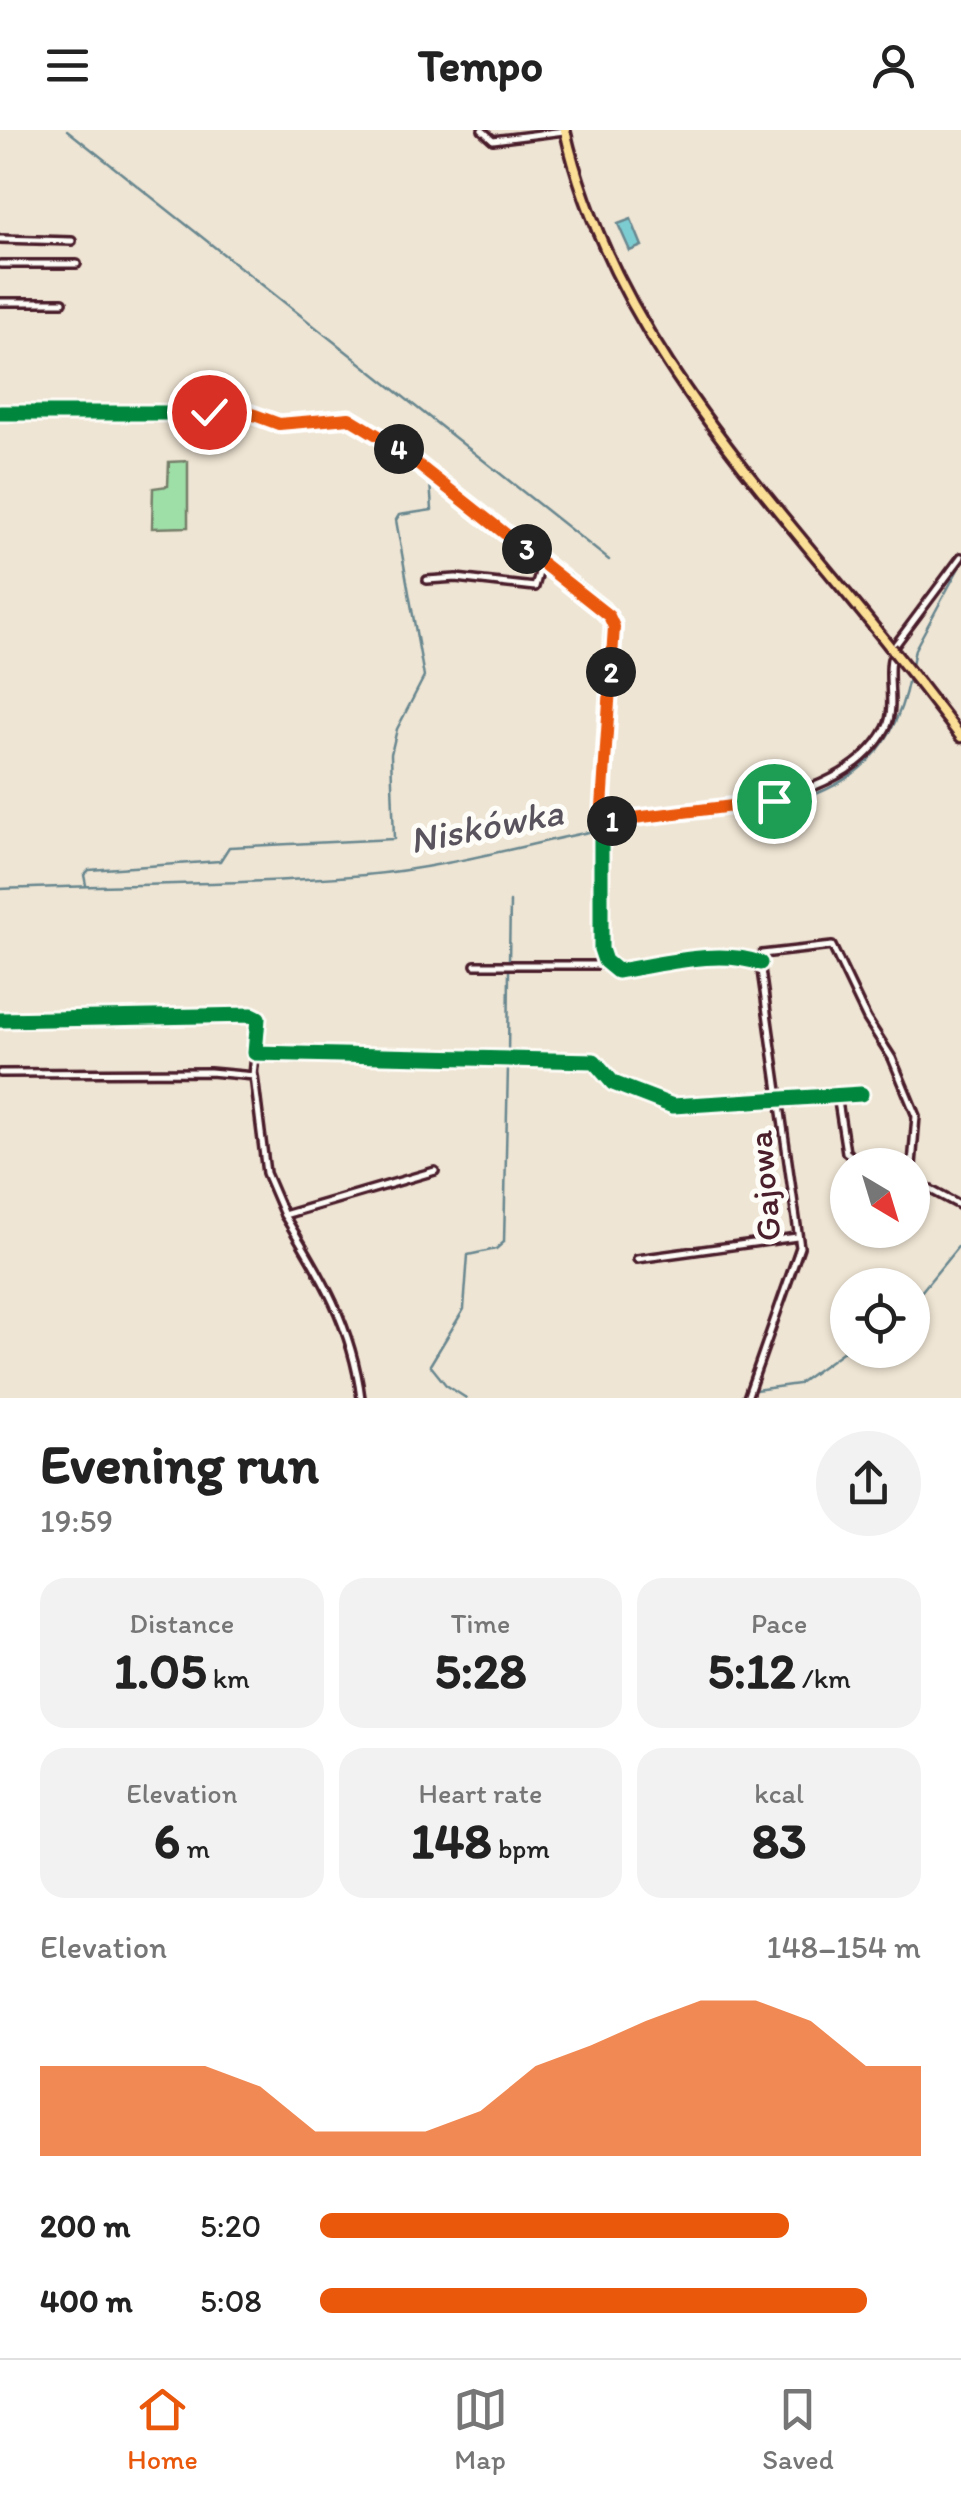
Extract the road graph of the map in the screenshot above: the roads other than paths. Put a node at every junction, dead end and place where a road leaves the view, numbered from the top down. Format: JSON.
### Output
{"nodes":[{"id":1,"x":482,"y":130,"type":"edge"},
{"id":2,"x":566,"y":130,"type":"edge"},
{"id":3,"x":0,"y":240,"type":"edge"},
{"id":4,"x":72,"y":241,"type":"dead end"},
{"id":5,"x":0,"y":264,"type":"edge"},
{"id":6,"x":76,"y":264,"type":"dead end"},
{"id":7,"x":0,"y":302,"type":"edge"},
{"id":8,"x":63,"y":302,"type":"dead end"},
{"id":9,"x":0,"y":413,"type":"edge"},
{"id":10,"x":961,"y":557,"type":"edge"},
{"id":11,"x":542,"y":562,"type":"junction"},
{"id":12,"x":427,"y":580,"type":"dead end"},
{"id":13,"x":894,"y":646,"type":"junction"},
{"id":14,"x":890,"y":659,"type":"dead end"},
{"id":15,"x":961,"y":737,"type":"edge"},
{"id":16,"x":601,"y":824,"type":"junction"},
{"id":17,"x":760,"y":963,"type":"junction"},
{"id":18,"x":610,"y":965,"type":"junction"},
{"id":19,"x":476,"y":966,"type":"dead end"},
{"id":20,"x":0,"y":1020,"type":"edge"},
{"id":21,"x":255,"y":1053,"type":"junction"},
{"id":22,"x":0,"y":1073,"type":"edge"},
{"id":23,"x":254,"y":1076,"type":"junction"},
{"id":24,"x":861,"y":1094,"type":"dead end"},
{"id":25,"x":837,"y":1095,"type":"junction"},
{"id":26,"x":780,"y":1097,"type":"junction"},
{"id":27,"x":845,"y":1148,"type":"edge"},
{"id":28,"x":913,"y":1148,"type":"edge"},
{"id":29,"x":435,"y":1171,"type":"dead end"},
{"id":30,"x":930,"y":1190,"type":"edge"},
{"id":31,"x":961,"y":1206,"type":"edge"},
{"id":32,"x":284,"y":1215,"type":"junction"},
{"id":33,"x":798,"y":1236,"type":"junction"},
{"id":34,"x":637,"y":1259,"type":"dead end"},
{"id":35,"x":361,"y":1398,"type":"edge"},
{"id":36,"x":747,"y":1398,"type":"edge"}],
"edges":[{"from":1,"to":2,"type":"street"},
{"from":2,"to":13,"type":"main road"},
{"from":3,"to":4,"type":"street"},
{"from":5,"to":6,"type":"street"},
{"from":7,"to":8,"type":"street"},
{"from":9,"to":11,"type":"street"},
{"from":10,"to":13,"type":"street"},
{"from":11,"to":12,"type":"street"},
{"from":11,"to":16,"type":"street"},
{"from":13,"to":15,"type":"main road","bridge":true},
{"from":14,"to":16,"type":"street"},
{"from":16,"to":18,"type":"street"},
{"from":17,"to":18,"type":"street"},
{"from":17,"to":26,"type":"street","name":"Gajowa"},
{"from":17,"to":28,"type":"street"},
{"from":18,"to":19,"type":"street"},
{"from":20,"to":21,"type":"street"},
{"from":21,"to":23,"type":"street"},
{"from":21,"to":26,"type":"street"},
{"from":22,"to":23,"type":"street"},
{"from":23,"to":32,"type":"street"},
{"from":24,"to":25,"type":"street"},
{"from":25,"to":26,"type":"street"},
{"from":25,"to":27,"type":"street"},
{"from":26,"to":33,"type":"street","name":"Gajowa"},
{"from":29,"to":32,"type":"street"},
{"from":30,"to":31,"type":"street"},
{"from":32,"to":35,"type":"street"},
{"from":33,"to":34,"type":"street"},
{"from":33,"to":36,"type":"street","name":"Gajowa"}]}
